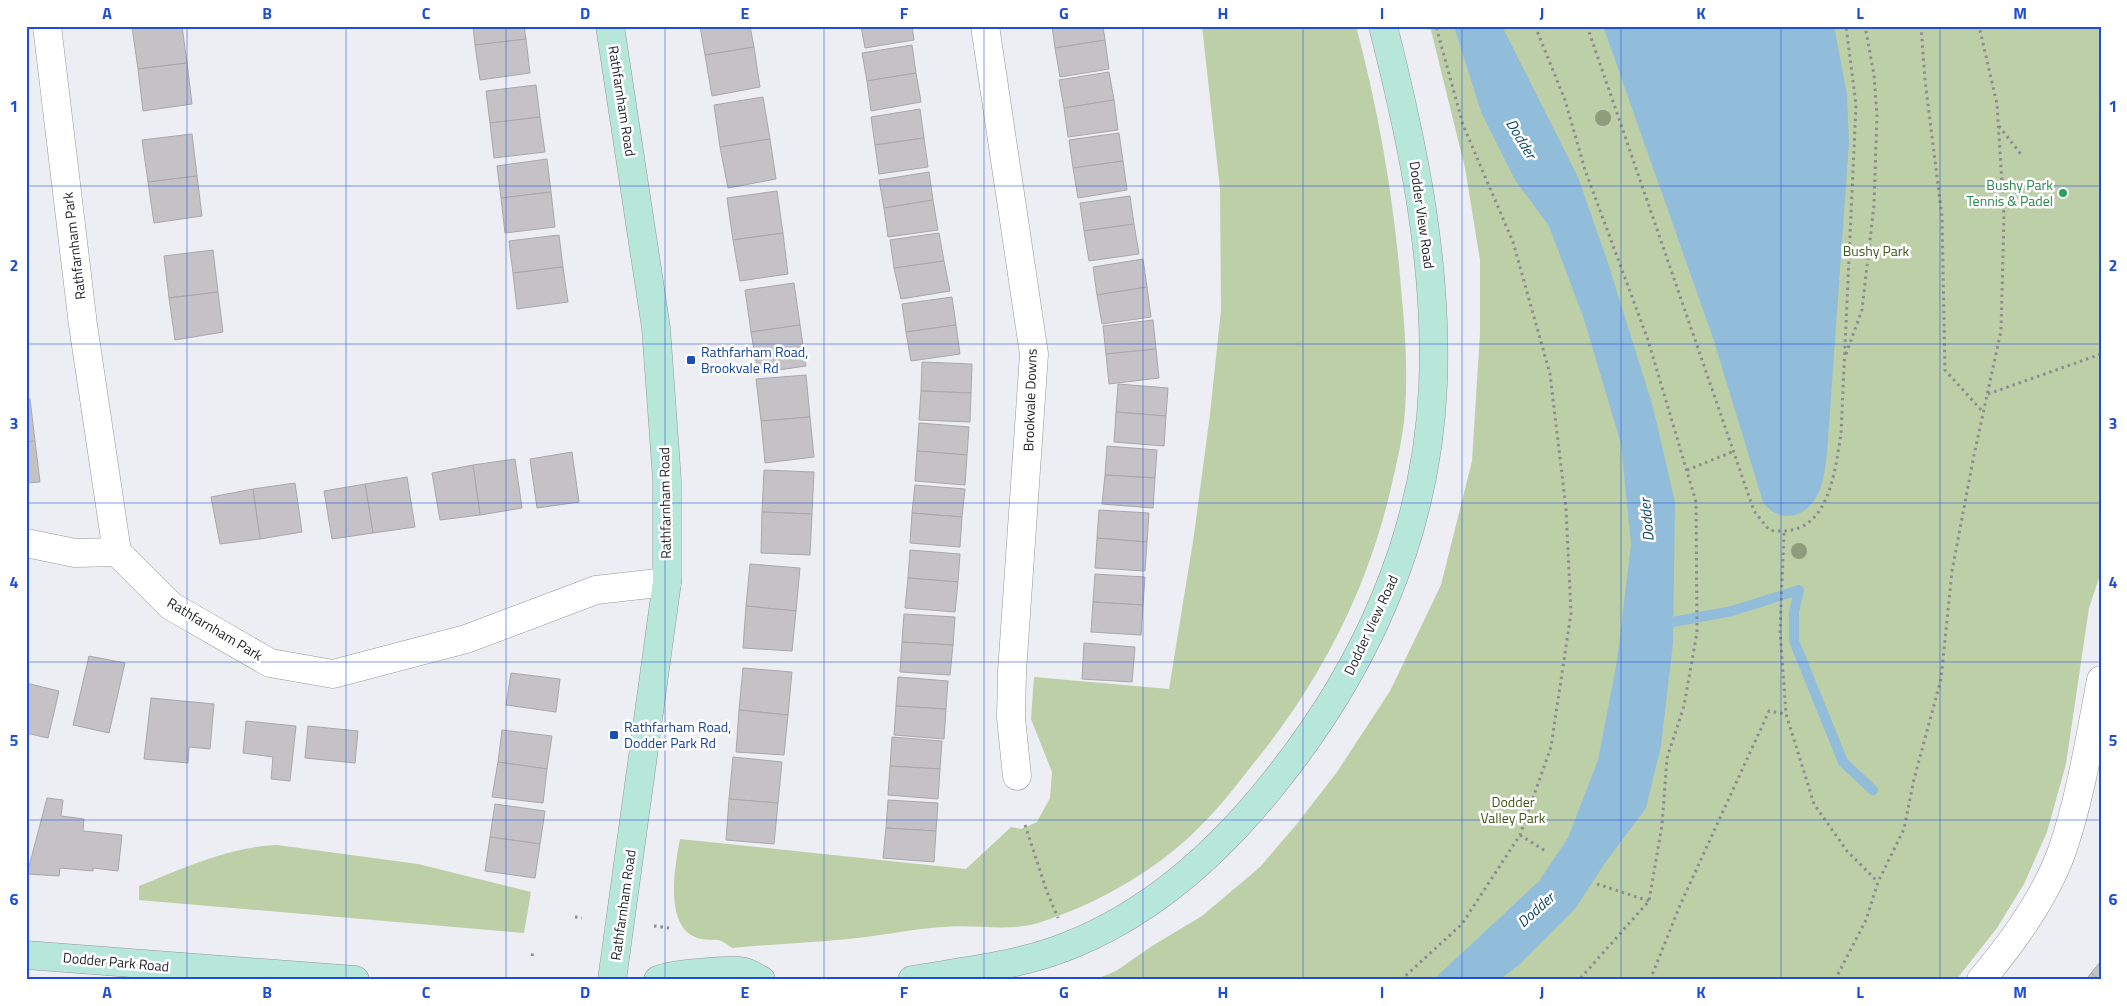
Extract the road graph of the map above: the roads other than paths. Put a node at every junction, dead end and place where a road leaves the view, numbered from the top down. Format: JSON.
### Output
{"nodes":[{"id":1,"x":47,"y":26,"type":"edge"},
{"id":2,"x":610,"y":26,"type":"edge"},
{"id":3,"x":985,"y":26,"type":"edge"},
{"id":4,"x":1383,"y":26,"type":"edge"},
{"id":5,"x":26,"y":543,"type":"edge"},
{"id":6,"x":117,"y":552,"type":"junction"},
{"id":7,"x":667,"y":582,"type":"junction"},
{"id":8,"x":2101,"y":680,"type":"edge"},
{"id":9,"x":1017,"y":776,"type":"dead end"},
{"id":10,"x":26,"y":954,"type":"edge"},
{"id":11,"x":108,"y":971,"type":"edge"},
{"id":12,"x":355,"y":980,"type":"edge"},
{"id":13,"x":612,"y":980,"type":"edge"},
{"id":14,"x":658,"y":980,"type":"edge"},
{"id":15,"x":761,"y":980,"type":"edge"},
{"id":16,"x":912,"y":980,"type":"edge"},
{"id":17,"x":1981,"y":980,"type":"edge"}],
"edges":[{"from":1,"to":6,"type":"street","name":"Rathfarnham Park"},
{"from":2,"to":7,"type":"main road","name":"Rathfarnham Road"},
{"from":3,"to":9,"type":"street","name":"Brookvale Downs"},
{"from":4,"to":16,"type":"main road","name":"Dodder View Road"},
{"from":5,"to":6,"type":"street"},
{"from":6,"to":7,"type":"street","name":"Rathfarnham Park"},
{"from":7,"to":13,"type":"main road","name":"Rathfarnham Road"},
{"from":8,"to":17,"type":"street"},
{"from":10,"to":11,"type":"main road","name":"Dodder Park Road"},
{"from":11,"to":12,"type":"main road","name":"Dodder Park Road"},
{"from":14,"to":15,"type":"main road"}]}
